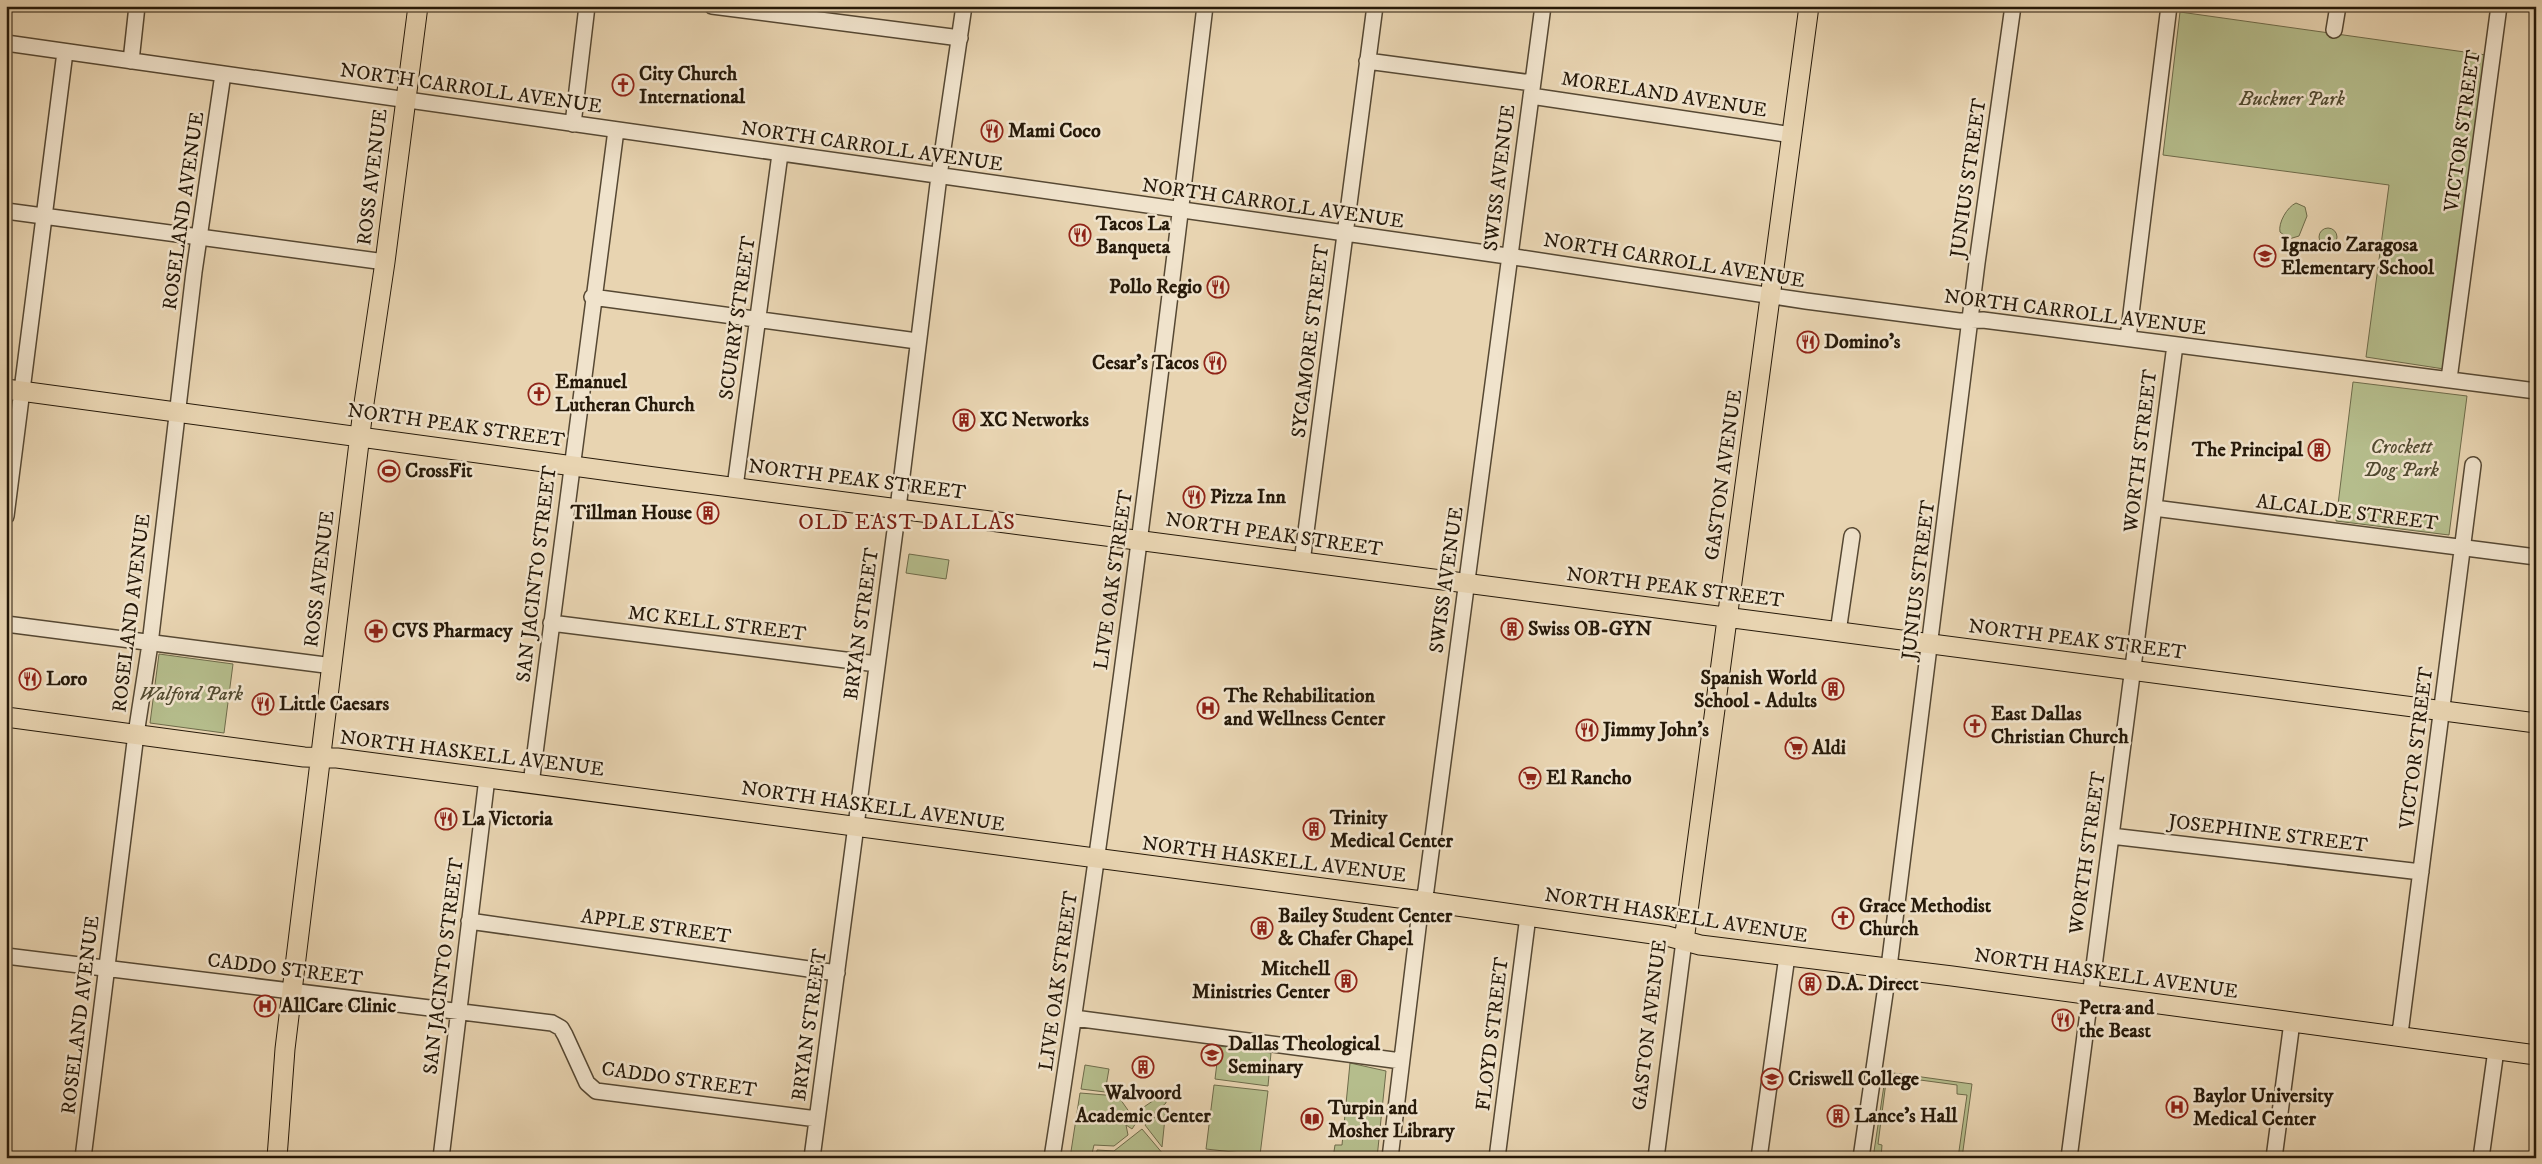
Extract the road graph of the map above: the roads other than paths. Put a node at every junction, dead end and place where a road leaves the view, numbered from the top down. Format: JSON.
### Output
{"nodes":[{"id":1,"x":138,"y":6,"type":"edge"},
{"id":2,"x":418,"y":6,"type":"edge"},
{"id":3,"x":587,"y":6,"type":"edge"},
{"id":4,"x":712,"y":6,"type":"edge"},
{"id":5,"x":964,"y":6,"type":"edge"},
{"id":6,"x":1205,"y":6,"type":"edge"},
{"id":7,"x":1375,"y":6,"type":"edge"},
{"id":8,"x":1542,"y":6,"type":"edge"},
{"id":9,"x":1809,"y":6,"type":"edge"},
{"id":10,"x":2013,"y":6,"type":"edge"},
{"id":11,"x":2169,"y":6,"type":"edge"},
{"id":12,"x":2338,"y":6,"type":"edge"},
{"id":13,"x":2500,"y":6,"type":"edge"},
{"id":14,"x":2334,"y":30,"type":"dead end"},
{"id":15,"x":960,"y":38,"type":"junction"},
{"id":16,"x":6,"y":43,"type":"edge"},
{"id":17,"x":65,"y":52,"type":"junction"},
{"id":18,"x":131,"y":61,"type":"junction"},
{"id":19,"x":1367,"y":61,"type":"junction"},
{"id":20,"x":223,"y":74,"type":"junction"},
{"id":21,"x":1532,"y":89,"type":"junction"},
{"id":22,"x":406,"y":100,"type":"junction"},
{"id":23,"x":573,"y":124,"type":"junction"},
{"id":24,"x":616,"y":130,"type":"junction"},
{"id":25,"x":1792,"y":135,"type":"junction"},
{"id":26,"x":780,"y":154,"type":"junction"},
{"id":27,"x":939,"y":176,"type":"junction"},
{"id":28,"x":6,"y":211,"type":"edge"},
{"id":29,"x":1181,"y":211,"type":"junction"},
{"id":30,"x":44,"y":217,"type":"junction"},
{"id":31,"x":1345,"y":234,"type":"junction"},
{"id":32,"x":200,"y":236,"type":"junction"},
{"id":33,"x":1510,"y":257,"type":"junction"},
{"id":34,"x":385,"y":262,"type":"junction"},
{"id":35,"x":1770,"y":296,"type":"junction"},
{"id":36,"x":592,"y":297,"type":"junction"},
{"id":37,"x":758,"y":319,"type":"junction"},
{"id":38,"x":1971,"y":320,"type":"junction"},
{"id":39,"x":2128,"y":338,"type":"junction"},
{"id":40,"x":918,"y":340,"type":"junction"},
{"id":41,"x":2175,"y":345,"type":"junction"},
{"id":42,"x":2449,"y":380,"type":"junction"},
{"id":43,"x":14,"y":390,"type":"edge"},
{"id":44,"x":2536,"y":391,"type":"edge"},
{"id":45,"x":178,"y":412,"type":"junction"},
{"id":46,"x":360,"y":436,"type":"junction"},
{"id":47,"x":571,"y":465,"type":"junction"},
{"id":48,"x":2473,"y":465,"type":"dead end"},
{"id":49,"x":735,"y":487,"type":"junction"},
{"id":50,"x":898,"y":508,"type":"junction"},
{"id":51,"x":2154,"y":508,"type":"junction"},
{"id":52,"x":6,"y":516,"type":"edge"},
{"id":53,"x":1852,"y":536,"type":"dead end"},
{"id":54,"x":1140,"y":539,"type":"junction"},
{"id":55,"x":2462,"y":548,"type":"junction"},
{"id":56,"x":2536,"y":557,"type":"edge"},
{"id":57,"x":1302,"y":562,"type":"junction"},
{"id":58,"x":1467,"y":584,"type":"junction"},
{"id":59,"x":1727,"y":618,"type":"junction"},
{"id":60,"x":552,"y":623,"type":"junction"},
{"id":61,"x":6,"y":624,"type":"edge"},
{"id":62,"x":1838,"y":632,"type":"junction"},
{"id":63,"x":150,"y":644,"type":"junction"},
{"id":64,"x":1931,"y":644,"type":"junction"},
{"id":65,"x":877,"y":664,"type":"junction"},
{"id":66,"x":333,"y":666,"type":"junction"},
{"id":67,"x":2132,"y":670,"type":"junction"},
{"id":68,"x":2442,"y":710,"type":"junction"},
{"id":69,"x":6,"y":716,"type":"edge"},
{"id":70,"x":2536,"y":723,"type":"edge"},
{"id":71,"x":136,"y":734,"type":"junction"},
{"id":72,"x":321,"y":758,"type":"junction"},
{"id":73,"x":487,"y":778,"type":"junction"},
{"id":74,"x":531,"y":784,"type":"junction"},
{"id":75,"x":856,"y":827,"type":"junction"},
{"id":76,"x":2110,"y":836,"type":"junction"},
{"id":77,"x":1097,"y":860,"type":"junction"},
{"id":78,"x":2421,"y":872,"type":"junction"},
{"id":79,"x":1422,"y":901,"type":"junction"},
{"id":80,"x":1528,"y":916,"type":"junction"},
{"id":81,"x":469,"y":921,"type":"junction"},
{"id":82,"x":1684,"y":940,"type":"junction"},
{"id":83,"x":6,"y":956,"type":"edge"},
{"id":84,"x":1787,"y":956,"type":"junction"},
{"id":85,"x":107,"y":969,"type":"junction"},
{"id":86,"x":1888,"y":969,"type":"junction"},
{"id":87,"x":837,"y":973,"type":"junction"},
{"id":88,"x":292,"y":991,"type":"junction"},
{"id":89,"x":2090,"y":995,"type":"junction"},
{"id":90,"x":459,"y":1012,"type":"junction"},
{"id":91,"x":1074,"y":1018,"type":"junction"},
{"id":92,"x":2292,"y":1022,"type":"junction"},
{"id":93,"x":2397,"y":1036,"type":"junction"},
{"id":94,"x":2496,"y":1050,"type":"junction"},
{"id":95,"x":2536,"y":1055,"type":"edge"},
{"id":96,"x":1401,"y":1061,"type":"junction"},
{"id":97,"x":817,"y":1119,"type":"junction"},
{"id":98,"x":1660,"y":1157,"type":"edge"},
{"id":99,"x":83,"y":1158,"type":"edge"},
{"id":100,"x":277,"y":1158,"type":"edge"},
{"id":101,"x":441,"y":1158,"type":"edge"},
{"id":102,"x":812,"y":1158,"type":"edge"},
{"id":103,"x":1052,"y":1158,"type":"edge"},
{"id":104,"x":1390,"y":1158,"type":"edge"},
{"id":105,"x":1497,"y":1158,"type":"edge"},
{"id":106,"x":1759,"y":1158,"type":"edge"},
{"id":107,"x":1861,"y":1158,"type":"edge"},
{"id":108,"x":2068,"y":1158,"type":"edge"},
{"id":109,"x":2274,"y":1158,"type":"edge"},
{"id":110,"x":2481,"y":1158,"type":"edge"}],
"edges":[{"from":1,"to":18,"type":"street"},
{"from":2,"to":22,"type":"main road","name":"ROSS AVENUE"},
{"from":3,"to":23,"type":"street"},
{"from":4,"to":15,"type":"street"},
{"from":5,"to":15,"type":"street","name":"BRYAN STREET"},
{"from":6,"to":29,"type":"street","name":"LIVE OAK STREET"},
{"from":7,"to":19,"type":"street","name":"SYCAMORE STREET"},
{"from":8,"to":21,"type":"street","name":"SWISS AVENUE"},
{"from":9,"to":25,"type":"main road","name":"GASTON AVENUE"},
{"from":10,"to":38,"type":"street","name":"JUNIUS STREET"},
{"from":11,"to":39,"type":"street"},
{"from":12,"to":14,"type":"street"},
{"from":13,"to":42,"type":"street","name":"VICTOR STREET"},
{"from":15,"to":27,"type":"street","name":"BRYAN STREET"},
{"from":16,"to":17,"type":"street","name":"NORTH CARROLL AVENUE"},
{"from":17,"to":18,"type":"street","name":"NORTH CARROLL AVENUE"},
{"from":17,"to":30,"type":"street"},
{"from":18,"to":20,"type":"street","name":"NORTH CARROLL AVENUE"},
{"from":19,"to":21,"type":"street","name":"MORELAND AVENUE"},
{"from":19,"to":31,"type":"street","name":"SYCAMORE STREET"},
{"from":20,"to":22,"type":"street","name":"NORTH CARROLL AVENUE"},
{"from":20,"to":32,"type":"street","name":"ROSELAND AVENUE"},
{"from":21,"to":25,"type":"street","name":"MORELAND AVENUE"},
{"from":21,"to":33,"type":"street","name":"SWISS AVENUE"},
{"from":22,"to":23,"type":"street","name":"NORTH CARROLL AVENUE"},
{"from":22,"to":34,"type":"main road","name":"ROSS AVENUE"},
{"from":23,"to":24,"type":"street","name":"NORTH CARROLL AVENUE"},
{"from":24,"to":26,"type":"street","name":"NORTH CARROLL AVENUE"},
{"from":24,"to":36,"type":"street","name":"SAN JACINTO STREET"},
{"from":25,"to":35,"type":"main road","name":"GASTON AVENUE"},
{"from":26,"to":27,"type":"street","name":"NORTH CARROLL AVENUE"},
{"from":26,"to":37,"type":"street","name":"SCURRY STREET"},
{"from":27,"to":29,"type":"street","name":"NORTH CARROLL AVENUE"},
{"from":27,"to":40,"type":"street","name":"BRYAN STREET"},
{"from":28,"to":30,"type":"street"},
{"from":29,"to":31,"type":"street","name":"NORTH CARROLL AVENUE"},
{"from":29,"to":54,"type":"street","name":"LIVE OAK STREET"},
{"from":30,"to":32,"type":"street"},
{"from":30,"to":43,"type":"street"},
{"from":31,"to":33,"type":"street","name":"NORTH CARROLL AVENUE"},
{"from":31,"to":57,"type":"street","name":"SYCAMORE STREET"},
{"from":32,"to":34,"type":"street"},
{"from":32,"to":45,"type":"street","name":"ROSELAND AVENUE"},
{"from":33,"to":35,"type":"street","name":"NORTH CARROLL AVENUE"},
{"from":33,"to":58,"type":"street","name":"SWISS AVENUE"},
{"from":34,"to":46,"type":"main road","name":"ROSS AVENUE"},
{"from":35,"to":38,"type":"street","name":"NORTH CARROLL AVENUE"},
{"from":35,"to":59,"type":"main road","name":"GASTON AVENUE"},
{"from":36,"to":37,"type":"street"},
{"from":36,"to":47,"type":"street","name":"SAN JACINTO STREET"},
{"from":37,"to":40,"type":"street"},
{"from":37,"to":49,"type":"street","name":"SCURRY STREET"},
{"from":38,"to":39,"type":"street","name":"NORTH CARROLL AVENUE"},
{"from":38,"to":64,"type":"street","name":"JUNIUS STREET"},
{"from":39,"to":41,"type":"street","name":"NORTH CARROLL AVENUE"},
{"from":40,"to":50,"type":"street","name":"BRYAN STREET"},
{"from":41,"to":42,"type":"street","name":"NORTH CARROLL AVENUE"},
{"from":41,"to":51,"type":"street","name":"WORTH STREET"},
{"from":42,"to":44,"type":"street","name":"NORTH CARROLL AVENUE"},
{"from":43,"to":45,"type":"main road","name":"NORTH PEAK STREET"},
{"from":43,"to":52,"type":"street"},
{"from":45,"to":46,"type":"main road","name":"NORTH PEAK STREET"},
{"from":45,"to":63,"type":"street","name":"ROSELAND AVENUE"},
{"from":46,"to":47,"type":"main road","name":"NORTH PEAK STREET"},
{"from":46,"to":66,"type":"main road","name":"ROSS AVENUE"},
{"from":47,"to":49,"type":"main road","name":"NORTH PEAK STREET"},
{"from":47,"to":60,"type":"street","name":"SAN JACINTO STREET"},
{"from":48,"to":55,"type":"street","name":"VICTOR STREET"},
{"from":49,"to":50,"type":"main road","name":"NORTH PEAK STREET"},
{"from":50,"to":54,"type":"main road","name":"NORTH PEAK STREET"},
{"from":50,"to":65,"type":"street","name":"BRYAN STREET"},
{"from":51,"to":55,"type":"street","name":"ALCALDE STREET"},
{"from":51,"to":67,"type":"street","name":"WORTH STREET"},
{"from":53,"to":62,"type":"street"},
{"from":54,"to":57,"type":"main road","name":"NORTH PEAK STREET"},
{"from":54,"to":77,"type":"street","name":"LIVE OAK STREET"},
{"from":55,"to":56,"type":"street","name":"ALCALDE STREET"},
{"from":55,"to":68,"type":"street","name":"VICTOR STREET"},
{"from":57,"to":58,"type":"main road","name":"NORTH PEAK STREET"},
{"from":58,"to":59,"type":"main road","name":"NORTH PEAK STREET"},
{"from":58,"to":79,"type":"street","name":"SWISS AVENUE"},
{"from":59,"to":62,"type":"main road","name":"NORTH PEAK STREET"},
{"from":59,"to":82,"type":"main road","name":"GASTON AVENUE"},
{"from":60,"to":65,"type":"street","name":"MC KELL STREET"},
{"from":60,"to":74,"type":"street","name":"SAN JACINTO STREET"},
{"from":61,"to":63,"type":"street"},
{"from":62,"to":64,"type":"main road","name":"NORTH PEAK STREET"},
{"from":63,"to":66,"type":"street"},
{"from":63,"to":71,"type":"street","name":"ROSELAND AVENUE"},
{"from":64,"to":67,"type":"main road","name":"NORTH PEAK STREET"},
{"from":64,"to":86,"type":"street","name":"JUNIUS STREET"},
{"from":65,"to":75,"type":"street","name":"BRYAN STREET"},
{"from":66,"to":72,"type":"main road","name":"ROSS AVENUE"},
{"from":67,"to":68,"type":"main road","name":"NORTH PEAK STREET"},
{"from":67,"to":76,"type":"street","name":"WORTH STREET"},
{"from":68,"to":70,"type":"main road","name":"NORTH PEAK STREET"},
{"from":68,"to":78,"type":"street","name":"VICTOR STREET"},
{"from":69,"to":71,"type":"main road","name":"NORTH HASKELL AVENUE"},
{"from":71,"to":72,"type":"main road","name":"NORTH HASKELL AVENUE"},
{"from":71,"to":85,"type":"street","name":"ROSELAND AVENUE"},
{"from":72,"to":73,"type":"main road","name":"NORTH HASKELL AVENUE"},
{"from":72,"to":88,"type":"main road","name":"ROSS AVENUE"},
{"from":73,"to":74,"type":"main road","name":"NORTH HASKELL AVENUE"},
{"from":73,"to":81,"type":"street","name":"SAN JACINTO STREET"},
{"from":74,"to":75,"type":"main road","name":"NORTH HASKELL AVENUE"},
{"from":75,"to":77,"type":"main road","name":"NORTH HASKELL AVENUE"},
{"from":75,"to":87,"type":"street","name":"BRYAN STREET"},
{"from":76,"to":78,"type":"street","name":"JOSEPHINE STREET"},
{"from":76,"to":89,"type":"street","name":"WORTH STREET"},
{"from":77,"to":79,"type":"main road","name":"NORTH HASKELL AVENUE"},
{"from":77,"to":91,"type":"street","name":"LIVE OAK STREET"},
{"from":78,"to":93,"type":"street","name":"VICTOR STREET"},
{"from":79,"to":80,"type":"main road","name":"NORTH HASKELL AVENUE"},
{"from":79,"to":96,"type":"street","name":"SWISS AVENUE"},
{"from":80,"to":82,"type":"main road","name":"NORTH HASKELL AVENUE"},
{"from":80,"to":105,"type":"street","name":"FLOYD STREET"},
{"from":81,"to":87,"type":"street","name":"APPLE STREET"},
{"from":81,"to":90,"type":"street","name":"SAN JACINTO STREET"},
{"from":82,"to":84,"type":"main road","name":"NORTH HASKELL AVENUE"},
{"from":82,"to":98,"type":"street","name":"GASTON AVENUE"},
{"from":83,"to":85,"type":"street","name":"CADDO STREET"},
{"from":84,"to":86,"type":"main road","name":"NORTH HASKELL AVENUE"},
{"from":84,"to":106,"type":"street"},
{"from":85,"to":88,"type":"street","name":"CADDO STREET"},
{"from":85,"to":99,"type":"street","name":"ROSELAND AVENUE"},
{"from":86,"to":89,"type":"main road","name":"NORTH HASKELL AVENUE"},
{"from":86,"to":107,"type":"street","name":"JUNIUS STREET"},
{"from":87,"to":97,"type":"street","name":"BRYAN STREET"},
{"from":88,"to":90,"type":"street","name":"CADDO STREET"},
{"from":88,"to":100,"type":"main road","name":"ROSS AVENUE"},
{"from":89,"to":92,"type":"main road","name":"NORTH HASKELL AVENUE"},
{"from":89,"to":108,"type":"street","name":"WORTH STREET"},
{"from":90,"to":97,"type":"street","name":"CADDO STREET"},
{"from":90,"to":101,"type":"street","name":"SAN JACINTO STREET"},
{"from":91,"to":96,"type":"street"},
{"from":91,"to":103,"type":"street","name":"LIVE OAK STREET"},
{"from":92,"to":93,"type":"main road","name":"NORTH HASKELL AVENUE"},
{"from":92,"to":109,"type":"street"},
{"from":93,"to":94,"type":"main road","name":"NORTH HASKELL AVENUE"},
{"from":94,"to":95,"type":"main road","name":"NORTH HASKELL AVENUE"},
{"from":94,"to":110,"type":"street"},
{"from":96,"to":104,"type":"street","name":"SWISS AVENUE"},
{"from":97,"to":102,"type":"street","name":"BRYAN STREET"}]}
